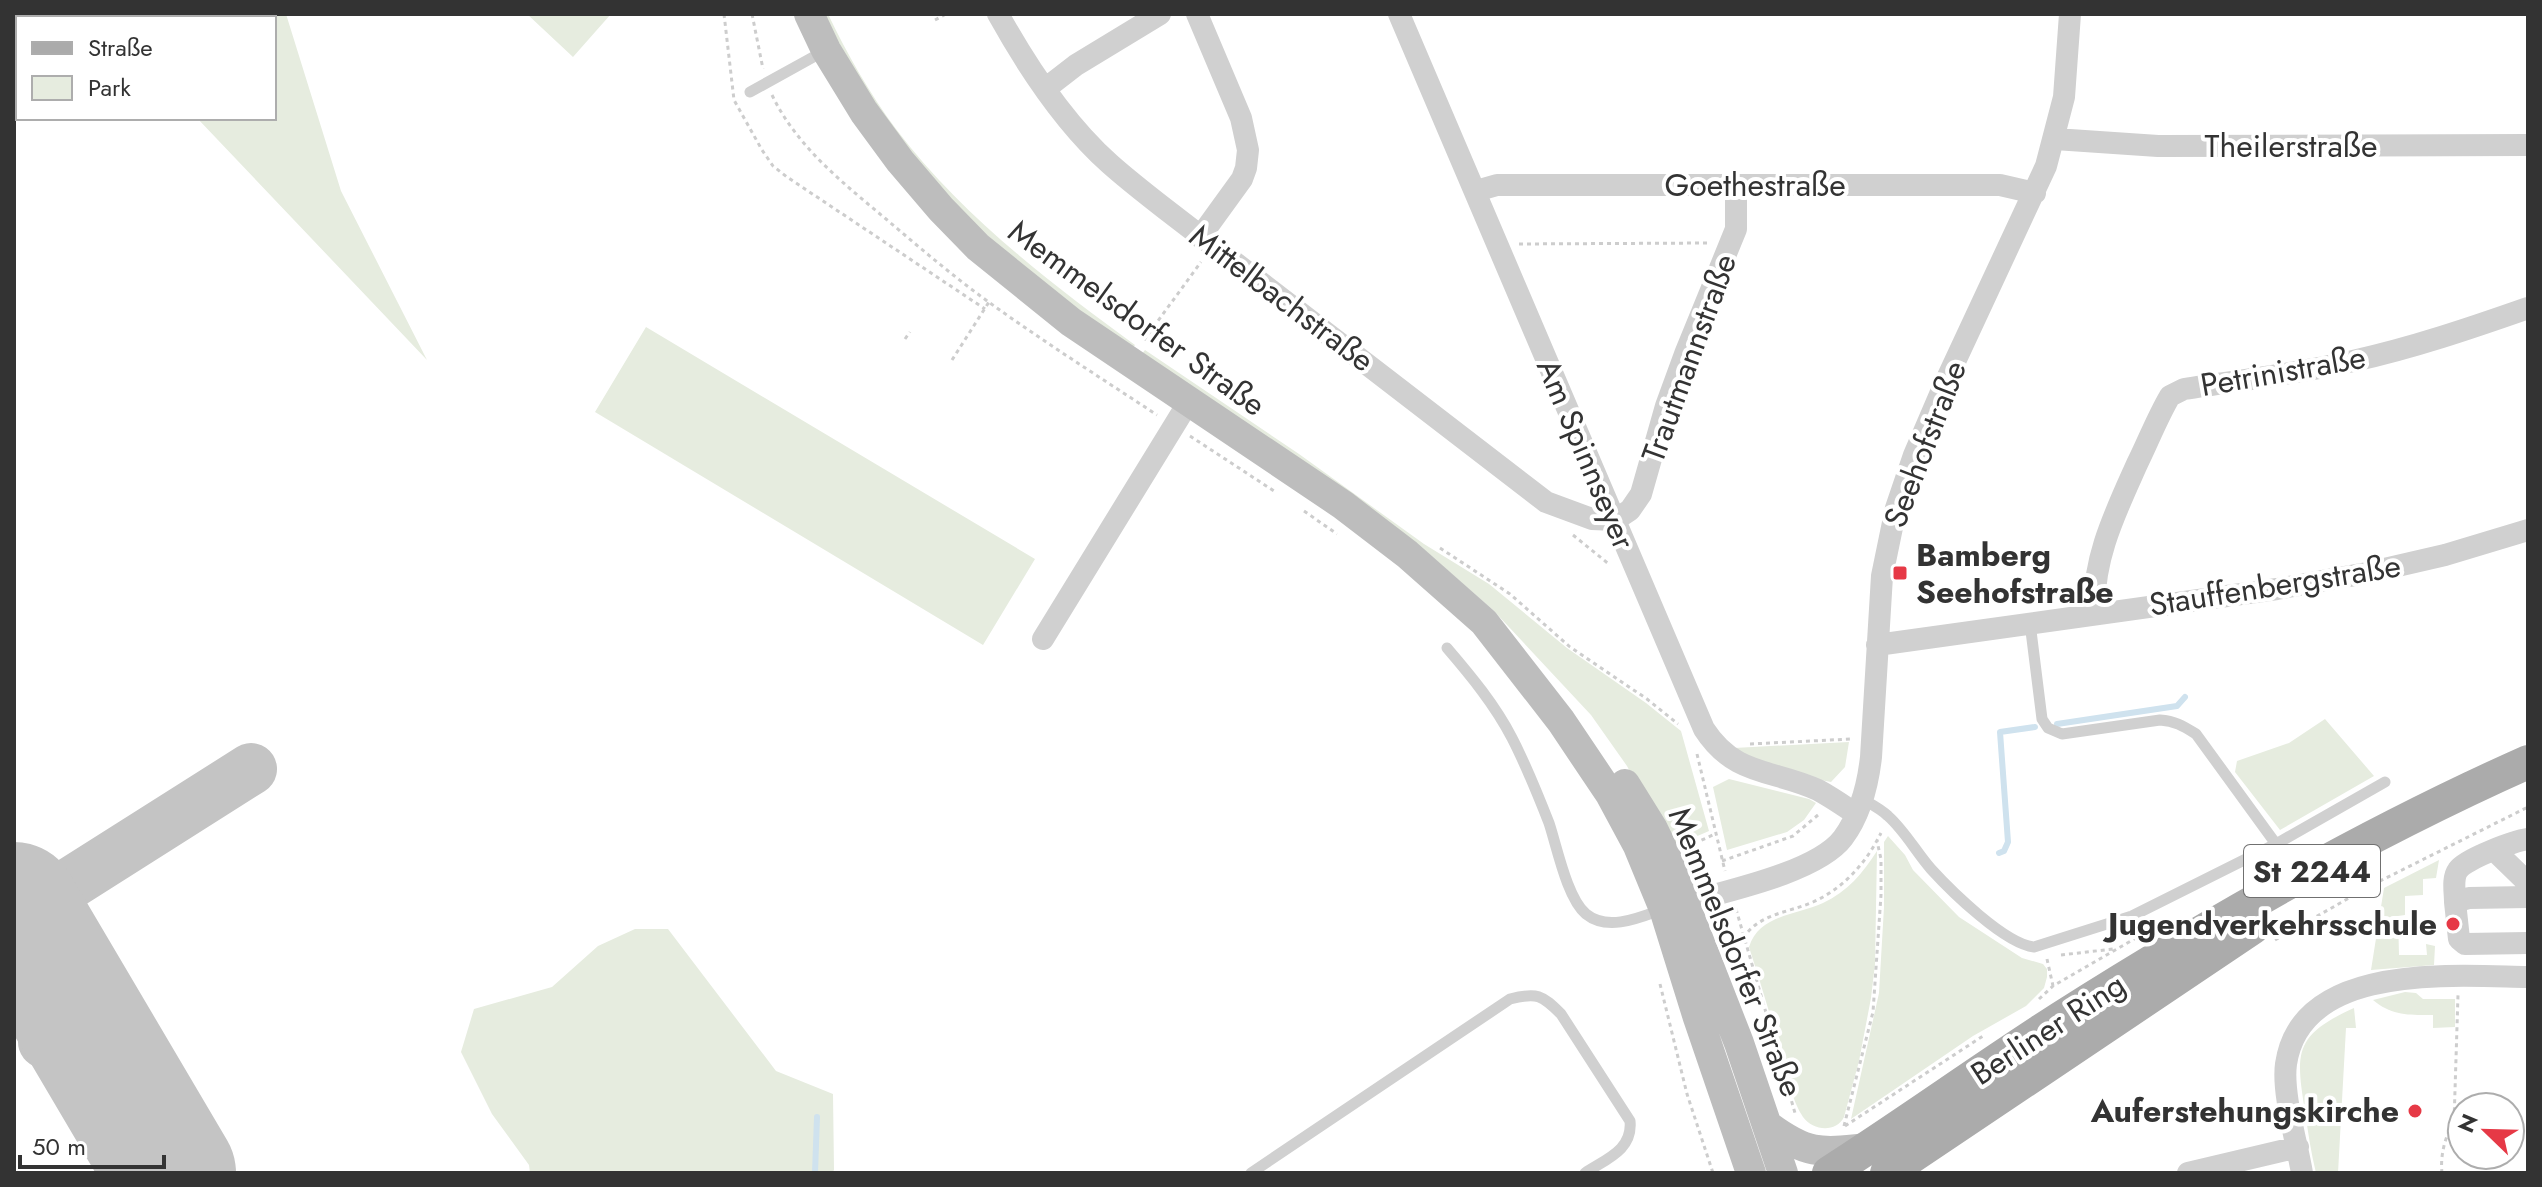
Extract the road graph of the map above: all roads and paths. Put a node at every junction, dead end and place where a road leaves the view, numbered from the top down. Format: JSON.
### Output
{"nodes":[{"id":1,"x":724,"y":14,"type":"edge"},
{"id":2,"x":752,"y":14,"type":"edge"},
{"id":3,"x":809,"y":14,"type":"edge"},
{"id":4,"x":946,"y":14,"type":"edge"},
{"id":5,"x":998,"y":14,"type":"edge"},
{"id":6,"x":1160,"y":14,"type":"edge"},
{"id":7,"x":1197,"y":14,"type":"edge"},
{"id":8,"x":1399,"y":14,"type":"edge"},
{"id":9,"x":2070,"y":14,"type":"edge"},
{"id":10,"x":935,"y":20,"type":"dead end"},
{"id":11,"x":826,"y":50,"type":"junction"},
{"id":12,"x":766,"y":84,"type":"junction"},
{"id":13,"x":1045,"y":89,"type":"junction"},
{"id":14,"x":750,"y":92,"type":"dead end"},
{"id":15,"x":2055,"y":139,"type":"junction"},
{"id":16,"x":2528,"y":145,"type":"edge"},
{"id":17,"x":1736,"y":185,"type":"junction"},
{"id":18,"x":1476,"y":191,"type":"junction"},
{"id":19,"x":2035,"y":193,"type":"junction"},
{"id":20,"x":1206,"y":242,"type":"junction"},
{"id":21,"x":1730,"y":248,"type":"junction"},
{"id":22,"x":1501,"y":252,"type":"junction"},
{"id":23,"x":989,"y":302,"type":"junction"},
{"id":24,"x":2528,"y":308,"type":"edge"},
{"id":25,"x":985,"y":309,"type":"junction"},
{"id":26,"x":910,"y":332,"type":"dead end"},
{"id":27,"x":905,"y":339,"type":"dead end"},
{"id":28,"x":952,"y":360,"type":"dead end"},
{"id":29,"x":1128,"y":362,"type":"junction"},
{"id":30,"x":1083,"y":367,"type":"junction"},
{"id":31,"x":1079,"y":373,"type":"dead end"},
{"id":32,"x":1180,"y":414,"type":"junction"},
{"id":33,"x":1286,"y":498,"type":"dead end"},
{"id":34,"x":1297,"y":506,"type":"dead end"},
{"id":35,"x":1615,"y":520,"type":"junction"},
{"id":36,"x":2528,"y":530,"type":"edge"},
{"id":37,"x":1569,"y":532,"type":"dead end"},
{"id":38,"x":1345,"y":539,"type":"dead end"},
{"id":39,"x":1430,"y":543,"type":"dead end"},
{"id":40,"x":1643,"y":588,"type":"junction"},
{"id":41,"x":2095,"y":614,"type":"junction"},
{"id":42,"x":2030,"y":623,"type":"junction"},
{"id":43,"x":1043,"y":639,"type":"dead end"},
{"id":44,"x":1877,"y":645,"type":"junction"},
{"id":45,"x":1447,"y":648,"type":"dead end"},
{"id":46,"x":1703,"y":736,"type":"junction"},
{"id":47,"x":1853,"y":748,"type":"dead end"},
{"id":48,"x":2528,"y":762,"type":"edge"},
{"id":49,"x":2528,"y":781,"type":"edge"},
{"id":50,"x":2385,"y":782,"type":"dead end"},
{"id":51,"x":1830,"y":797,"type":"junction"},
{"id":52,"x":1859,"y":807,"type":"junction"},
{"id":53,"x":1889,"y":817,"type":"junction"},
{"id":54,"x":2528,"y":839,"type":"edge"},
{"id":55,"x":1877,"y":841,"type":"junction"},
{"id":56,"x":2276,"y":844,"type":"junction"},
{"id":57,"x":2494,"y":850,"type":"junction"},
{"id":58,"x":1722,"y":861,"type":"junction"},
{"id":59,"x":2528,"y":883,"type":"edge"},
{"id":60,"x":1731,"y":890,"type":"junction"},
{"id":61,"x":2528,"y":897,"type":"edge"},
{"id":62,"x":2455,"y":902,"type":"junction"},
{"id":63,"x":1674,"y":906,"type":"junction"},
{"id":64,"x":1743,"y":938,"type":"junction"},
{"id":65,"x":2459,"y":939,"type":"junction"},
{"id":66,"x":2528,"y":943,"type":"edge"},
{"id":67,"x":2116,"y":948,"type":"dead end"},
{"id":68,"x":2450,"y":976,"type":"junction"},
{"id":69,"x":2528,"y":977,"type":"edge"},
{"id":70,"x":1660,"y":984,"type":"dead end"},
{"id":71,"x":2053,"y":986,"type":"dead end"},
{"id":72,"x":1796,"y":1117,"type":"dead end"},
{"id":73,"x":1767,"y":1125,"type":"junction"},
{"id":74,"x":2298,"y":1147,"type":"junction"},
{"id":75,"x":1866,"y":1149,"type":"edge"},
{"id":76,"x":1251,"y":1173,"type":"edge"},
{"id":77,"x":1585,"y":1173,"type":"edge"},
{"id":78,"x":1713,"y":1173,"type":"edge"},
{"id":79,"x":1751,"y":1173,"type":"edge"},
{"id":80,"x":1783,"y":1173,"type":"edge"},
{"id":81,"x":1829,"y":1173,"type":"edge"},
{"id":82,"x":2188,"y":1173,"type":"edge"},
{"id":83,"x":2302,"y":1173,"type":"edge"},
{"id":84,"x":2442,"y":1173,"type":"edge"}],
"edges":[{"from":1,"to":25,"type":"path"},
{"from":2,"to":12,"type":"path"},
{"from":3,"to":11,"type":"main road","name":"Memmelsdorfer Straße"},
{"from":4,"to":10,"type":"path"},
{"from":5,"to":13,"type":"street","name":"Mittelbachstraße"},
{"from":6,"to":13,"type":"street"},
{"from":7,"to":20,"type":"street"},
{"from":8,"to":18,"type":"street","name":"Am Spinnseyer"},
{"from":9,"to":15,"type":"street","name":"Seehofstraße"},
{"from":11,"to":12,"type":"lane"},
{"from":11,"to":29,"type":"main road","name":"Memmelsdorfer Straße"},
{"from":12,"to":14,"type":"lane"},
{"from":12,"to":23,"type":"path"},
{"from":13,"to":20,"type":"street","name":"Mittelbachstraße"},
{"from":15,"to":16,"type":"street","name":"Theilerstraße"},
{"from":15,"to":19,"type":"street","name":"Seehofstraße"},
{"from":17,"to":18,"type":"street","name":"Goethestraße"},
{"from":17,"to":19,"type":"street","name":"Goethestraße"},
{"from":17,"to":21,"type":"street","name":"Trautmannstraße"},
{"from":18,"to":22,"type":"street","name":"Am Spinnseyer"},
{"from":19,"to":44,"type":"street","name":"Seehofstraße"},
{"from":20,"to":29,"type":"path"},
{"from":20,"to":35,"type":"street","name":"Mittelbachstraße"},
{"from":21,"to":22,"type":"path"},
{"from":21,"to":35,"type":"street","name":"Trautmannstraße"},
{"from":22,"to":35,"type":"street","name":"Am Spinnseyer"},
{"from":23,"to":25,"type":"path"},
{"from":23,"to":30,"type":"path"},
{"from":24,"to":41,"type":"street","name":"Petrinistraße"},
{"from":25,"to":28,"type":"path"},
{"from":26,"to":27,"type":"path"},
{"from":29,"to":32,"type":"main road","name":"Memmelsdorfer Straße"},
{"from":30,"to":31,"type":"path"},
{"from":30,"to":32,"type":"path"},
{"from":32,"to":33,"type":"path"},
{"from":32,"to":43,"type":"street"},
{"from":32,"to":63,"type":"main road","name":"Memmelsdorfer Straße"},
{"from":34,"to":38,"type":"path"},
{"from":35,"to":40,"type":"street","name":"Am Spinnseyer"},
{"from":36,"to":41,"type":"street","name":"Stauffenbergstraße"},
{"from":37,"to":40,"type":"path"},
{"from":39,"to":46,"type":"path"},
{"from":40,"to":46,"type":"street","name":"Am Spinnseyer"},
{"from":41,"to":42,"type":"street","name":"Stauffenbergstraße"},
{"from":42,"to":44,"type":"street","name":"Stauffenbergstraße"},
{"from":42,"to":56,"type":"lane"},
{"from":44,"to":52,"type":"street","name":"Seehofstraße"},
{"from":45,"to":63,"type":"lane"},
{"from":46,"to":47,"type":"path"},
{"from":46,"to":51,"type":"street"},
{"from":46,"to":58,"type":"path"},
{"from":48,"to":75,"type":"main road","name":"Berliner Ring","number":"St 2244"},
{"from":49,"to":75,"type":"main road","name":"Berliner Ring","number":"St 2244"},
{"from":50,"to":56,"type":"lane"},
{"from":51,"to":52,"type":"street"},
{"from":51,"to":58,"type":"path"},
{"from":52,"to":53,"type":"lane"},
{"from":52,"to":60,"type":"street","name":"Seehofstraße"},
{"from":53,"to":55,"type":"path"},
{"from":53,"to":56,"type":"lane"},
{"from":54,"to":57,"type":"street"},
{"from":55,"to":64,"type":"path"},
{"from":55,"to":75,"type":"path"},
{"from":57,"to":59,"type":"street"},
{"from":57,"to":62,"type":"street"},
{"from":58,"to":60,"type":"path"},
{"from":60,"to":63,"type":"street","name":"Seehofstraße"},
{"from":60,"to":64,"type":"path"},
{"from":61,"to":62,"type":"street"},
{"from":62,"to":65,"type":"street"},
{"from":63,"to":73,"type":"main road","name":"Memmelsdorfer Straße"},
{"from":63,"to":79,"type":"main road","name":"Memmelsdorfer Straße"},
{"from":64,"to":72,"type":"path"},
{"from":65,"to":66,"type":"street"},
{"from":65,"to":68,"type":"street"},
{"from":67,"to":71,"type":"path"},
{"from":68,"to":69,"type":"street"},
{"from":68,"to":74,"type":"street"},
{"from":68,"to":84,"type":"path"},
{"from":70,"to":78,"type":"path"},
{"from":73,"to":75,"type":"main road"},
{"from":73,"to":80,"type":"main road","name":"Memmelsdorfer Straße"},
{"from":74,"to":82,"type":"street"},
{"from":74,"to":83,"type":"street"},
{"from":75,"to":81,"type":"main road","name":"Berliner Ring","number":"St 2244"},
{"from":76,"to":77,"type":"lane"}]}
